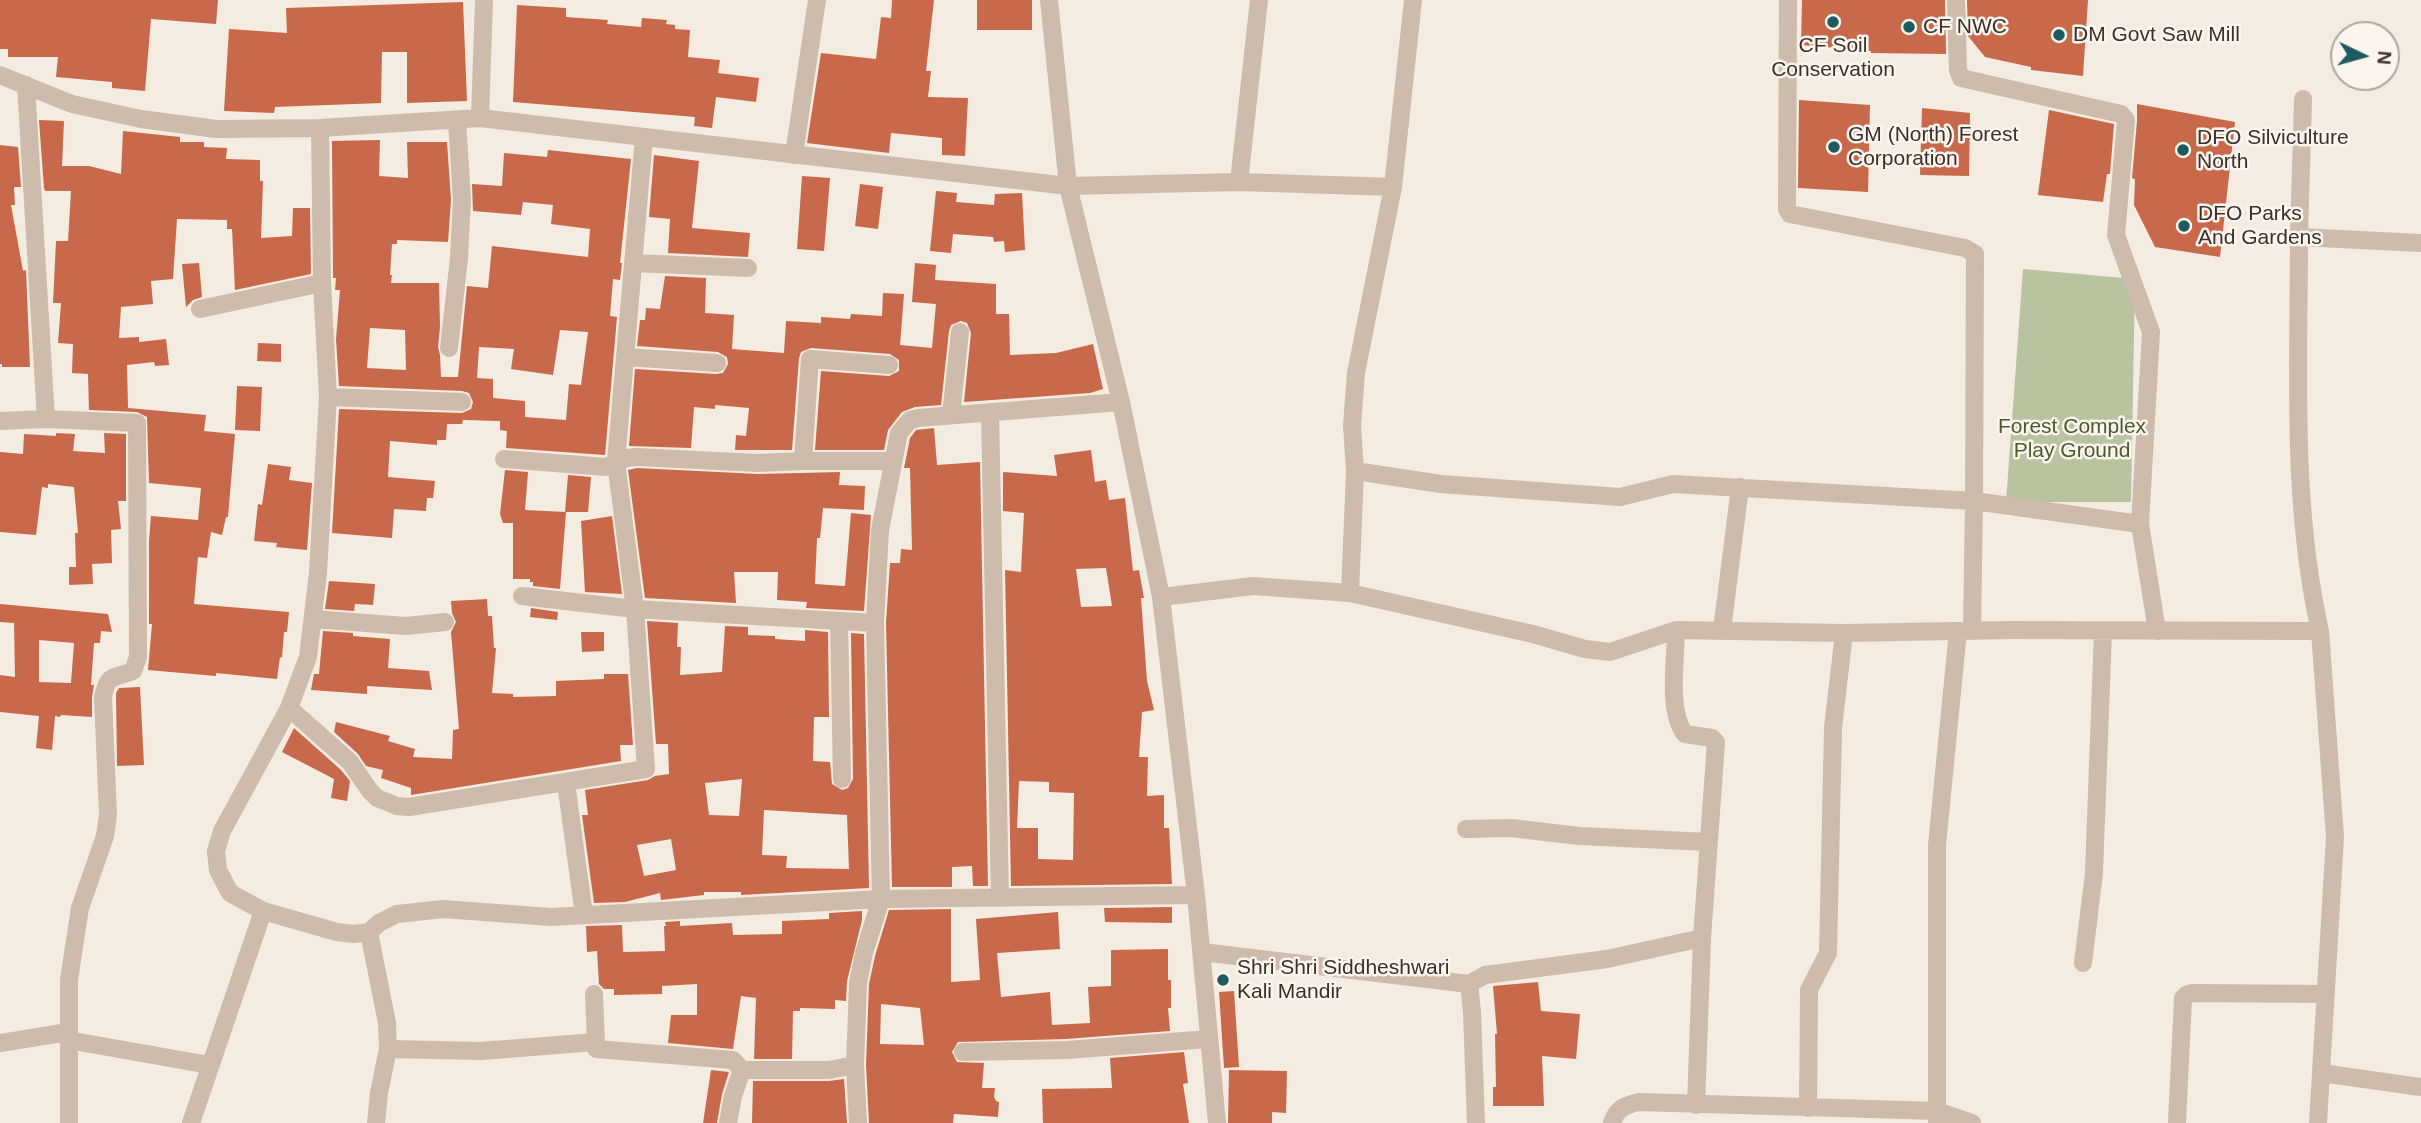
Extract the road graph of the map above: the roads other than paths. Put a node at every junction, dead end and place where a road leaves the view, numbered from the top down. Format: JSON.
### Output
{"nodes":[{"id":1,"x":484,"y":0,"type":"edge"},
{"id":2,"x":817,"y":0,"type":"edge"},
{"id":3,"x":1049,"y":0,"type":"edge"},
{"id":4,"x":1259,"y":0,"type":"edge"},
{"id":5,"x":1413,"y":0,"type":"edge"},
{"id":6,"x":1788,"y":0,"type":"edge"},
{"id":7,"x":1956,"y":0,"type":"edge"},
{"id":8,"x":0,"y":75,"type":"edge"},
{"id":9,"x":26,"y":85,"type":"junction"},
{"id":10,"x":2302,"y":99,"type":"dead end"},
{"id":11,"x":480,"y":118,"type":"junction"},
{"id":12,"x":457,"y":120,"type":"junction"},
{"id":13,"x":320,"y":128,"type":"junction"},
{"id":14,"x":644,"y":137,"type":"junction"},
{"id":15,"x":794,"y":155,"type":"junction"},
{"id":16,"x":1239,"y":182,"type":"junction"},
{"id":17,"x":1068,"y":186,"type":"junction"},
{"id":18,"x":1393,"y":187,"type":"junction"},
{"id":19,"x":2299,"y":237,"type":"junction"},
{"id":20,"x":2421,"y":243,"type":"edge"},
{"id":21,"x":634,"y":263,"type":"junction"},
{"id":22,"x":747,"y":268,"type":"dead end"},
{"id":23,"x":322,"y":283,"type":"junction"},
{"id":24,"x":200,"y":309,"type":"dead end"},
{"id":25,"x":960,"y":332,"type":"dead end"},
{"id":26,"x":449,"y":348,"type":"dead end"},
{"id":27,"x":625,"y":356,"type":"junction"},
{"id":28,"x":717,"y":363,"type":"dead end"},
{"id":29,"x":889,"y":365,"type":"dead end"},
{"id":30,"x":328,"y":397,"type":"junction"},
{"id":31,"x":462,"y":402,"type":"dead end"},
{"id":32,"x":1121,"y":402,"type":"junction"},
{"id":33,"x":990,"y":413,"type":"junction"},
{"id":34,"x":951,"y":415,"type":"junction"},
{"id":35,"x":46,"y":419,"type":"junction"},
{"id":36,"x":2,"y":423,"type":"edge"},
{"id":37,"x":504,"y":459,"type":"dead end"},
{"id":38,"x":803,"y":461,"type":"junction"},
{"id":39,"x":892,"y":461,"type":"junction"},
{"id":40,"x":616,"y":462,"type":"junction"},
{"id":41,"x":1355,"y":471,"type":"junction"},
{"id":42,"x":1740,"y":487,"type":"junction"},
{"id":43,"x":1974,"y":501,"type":"junction"},
{"id":44,"x":2140,"y":524,"type":"junction"},
{"id":45,"x":1350,"y":593,"type":"junction"},
{"id":46,"x":522,"y":596,"type":"dead end"},
{"id":47,"x":1161,"y":597,"type":"junction"},
{"id":48,"x":635,"y":609,"type":"junction"},
{"id":49,"x":313,"y":619,"type":"junction"},
{"id":50,"x":839,"y":621,"type":"junction"},
{"id":51,"x":444,"y":622,"type":"dead end"},
{"id":52,"x":875,"y":623,"type":"junction"},
{"id":53,"x":1676,"y":629,"type":"junction"},
{"id":54,"x":1722,"y":630,"type":"junction"},
{"id":55,"x":1965,"y":631,"type":"junction"},
{"id":56,"x":2103,"y":631,"type":"junction"},
{"id":57,"x":2157,"y":631,"type":"junction"},
{"id":58,"x":2320,"y":631,"type":"junction"},
{"id":59,"x":1844,"y":633,"type":"junction"},
{"id":60,"x":289,"y":708,"type":"junction"},
{"id":61,"x":842,"y":779,"type":"dead end"},
{"id":62,"x":566,"y":783,"type":"junction"},
{"id":63,"x":1466,"y":829,"type":"dead end"},
{"id":64,"x":1709,"y":842,"type":"junction"},
{"id":65,"x":1196,"y":895,"type":"junction"},
{"id":66,"x":1000,"y":898,"type":"junction"},
{"id":67,"x":881,"y":899,"type":"junction"},
{"id":68,"x":263,"y":911,"type":"junction"},
{"id":69,"x":584,"y":915,"type":"junction"},
{"id":70,"x":369,"y":932,"type":"junction"},
{"id":71,"x":1702,"y":938,"type":"junction"},
{"id":72,"x":1202,"y":952,"type":"junction"},
{"id":73,"x":2083,"y":963,"type":"dead end"},
{"id":74,"x":1469,"y":984,"type":"junction"},
{"id":75,"x":594,"y":994,"type":"dead end"},
{"id":76,"x":2326,"y":994,"type":"junction"},
{"id":77,"x":68,"y":1036,"type":"junction"},
{"id":78,"x":1209,"y":1039,"type":"junction"},
{"id":79,"x":596,"y":1042,"type":"junction"},
{"id":80,"x":0,"y":1043,"type":"edge"},
{"id":81,"x":388,"y":1049,"type":"junction"},
{"id":82,"x":963,"y":1052,"type":"dead end"},
{"id":83,"x":209,"y":1065,"type":"junction"},
{"id":84,"x":855,"y":1065,"type":"junction"},
{"id":85,"x":741,"y":1070,"type":"junction"},
{"id":86,"x":2321,"y":1073,"type":"junction"},
{"id":87,"x":2421,"y":1087,"type":"edge"},
{"id":88,"x":1696,"y":1105,"type":"junction"},
{"id":89,"x":1808,"y":1108,"type":"junction"},
{"id":90,"x":1852,"y":1116,"type":"edge"},
{"id":91,"x":1937,"y":1117,"type":"edge"},
{"id":92,"x":69,"y":1123,"type":"edge"},
{"id":93,"x":191,"y":1123,"type":"edge"},
{"id":94,"x":376,"y":1123,"type":"edge"},
{"id":95,"x":728,"y":1123,"type":"edge"},
{"id":96,"x":858,"y":1123,"type":"edge"},
{"id":97,"x":1217,"y":1123,"type":"edge"},
{"id":98,"x":1476,"y":1123,"type":"edge"},
{"id":99,"x":1612,"y":1123,"type":"edge"},
{"id":100,"x":1972,"y":1123,"type":"edge"},
{"id":101,"x":2177,"y":1123,"type":"edge"},
{"id":102,"x":2318,"y":1123,"type":"edge"}],
"edges":[{"from":1,"to":11,"type":"street"},
{"from":2,"to":15,"type":"street"},
{"from":3,"to":17,"type":"street"},
{"from":4,"to":16,"type":"street"},
{"from":5,"to":18,"type":"street"},
{"from":6,"to":43,"type":"street"},
{"from":7,"to":44,"type":"street"},
{"from":8,"to":9,"type":"street"},
{"from":9,"to":13,"type":"street"},
{"from":9,"to":35,"type":"street"},
{"from":10,"to":19,"type":"street"},
{"from":11,"to":12,"type":"street"},
{"from":11,"to":14,"type":"street"},
{"from":12,"to":13,"type":"street"},
{"from":12,"to":26,"type":"street"},
{"from":13,"to":23,"type":"street"},
{"from":14,"to":15,"type":"street"},
{"from":14,"to":21,"type":"street"},
{"from":15,"to":17,"type":"street"},
{"from":16,"to":17,"type":"street"},
{"from":16,"to":18,"type":"street"},
{"from":17,"to":32,"type":"street"},
{"from":18,"to":41,"type":"street"},
{"from":19,"to":20,"type":"street"},
{"from":19,"to":58,"type":"street"},
{"from":21,"to":22,"type":"street"},
{"from":21,"to":27,"type":"street"},
{"from":23,"to":24,"type":"street"},
{"from":23,"to":30,"type":"street"},
{"from":25,"to":34,"type":"street"},
{"from":27,"to":28,"type":"street"},
{"from":27,"to":40,"type":"street"},
{"from":29,"to":38,"type":"street"},
{"from":30,"to":31,"type":"street"},
{"from":30,"to":49,"type":"street"},
{"from":32,"to":33,"type":"street"},
{"from":32,"to":47,"type":"street"},
{"from":33,"to":34,"type":"street"},
{"from":33,"to":66,"type":"street"},
{"from":34,"to":39,"type":"street"},
{"from":35,"to":36,"type":"street"},
{"from":35,"to":77,"type":"street"},
{"from":37,"to":40,"type":"street"},
{"from":38,"to":39,"type":"street"},
{"from":38,"to":40,"type":"street"},
{"from":39,"to":52,"type":"street"},
{"from":40,"to":48,"type":"street"},
{"from":41,"to":42,"type":"street"},
{"from":41,"to":45,"type":"street"},
{"from":42,"to":43,"type":"street"},
{"from":42,"to":54,"type":"street"},
{"from":43,"to":44,"type":"street"},
{"from":43,"to":55,"type":"street"},
{"from":44,"to":57,"type":"street"},
{"from":45,"to":47,"type":"street"},
{"from":45,"to":53,"type":"street"},
{"from":46,"to":48,"type":"street"},
{"from":47,"to":65,"type":"street"},
{"from":48,"to":50,"type":"street"},
{"from":48,"to":62,"type":"street"},
{"from":49,"to":51,"type":"street"},
{"from":49,"to":60,"type":"street"},
{"from":50,"to":52,"type":"street"},
{"from":50,"to":61,"type":"street"},
{"from":52,"to":67,"type":"street"},
{"from":53,"to":54,"type":"street"},
{"from":53,"to":64,"type":"street"},
{"from":54,"to":59,"type":"street"},
{"from":55,"to":56,"type":"street"},
{"from":55,"to":59,"type":"street"},
{"from":55,"to":91,"type":"street"},
{"from":56,"to":57,"type":"street"},
{"from":56,"to":73,"type":"street"},
{"from":57,"to":58,"type":"street"},
{"from":58,"to":76,"type":"street"},
{"from":59,"to":89,"type":"street"},
{"from":60,"to":62,"type":"street"},
{"from":60,"to":68,"type":"street"},
{"from":62,"to":69,"type":"street"},
{"from":63,"to":64,"type":"street"},
{"from":64,"to":71,"type":"street"},
{"from":65,"to":66,"type":"street"},
{"from":65,"to":72,"type":"street"},
{"from":66,"to":67,"type":"street"},
{"from":67,"to":69,"type":"street"},
{"from":67,"to":84,"type":"street"},
{"from":68,"to":70,"type":"street"},
{"from":68,"to":83,"type":"street"},
{"from":69,"to":70,"type":"street"},
{"from":70,"to":81,"type":"street"},
{"from":71,"to":74,"type":"street"},
{"from":71,"to":88,"type":"street"},
{"from":72,"to":74,"type":"street"},
{"from":72,"to":78,"type":"street"},
{"from":74,"to":98,"type":"street"},
{"from":75,"to":79,"type":"street"},
{"from":76,"to":86,"type":"street"},
{"from":76,"to":101,"type":"street"},
{"from":77,"to":80,"type":"street"},
{"from":77,"to":83,"type":"street"},
{"from":77,"to":92,"type":"street"},
{"from":78,"to":82,"type":"street"},
{"from":78,"to":97,"type":"street"},
{"from":79,"to":81,"type":"street"},
{"from":79,"to":85,"type":"street"},
{"from":81,"to":94,"type":"street"},
{"from":83,"to":93,"type":"street"},
{"from":84,"to":85,"type":"street"},
{"from":84,"to":96,"type":"street"},
{"from":85,"to":95,"type":"street"},
{"from":86,"to":87,"type":"street"},
{"from":86,"to":102,"type":"street"},
{"from":88,"to":89,"type":"street"},
{"from":88,"to":99,"type":"street"},
{"from":89,"to":90,"type":"street"},
{"from":90,"to":91,"type":"street"},
{"from":91,"to":100,"type":"street"}]}
